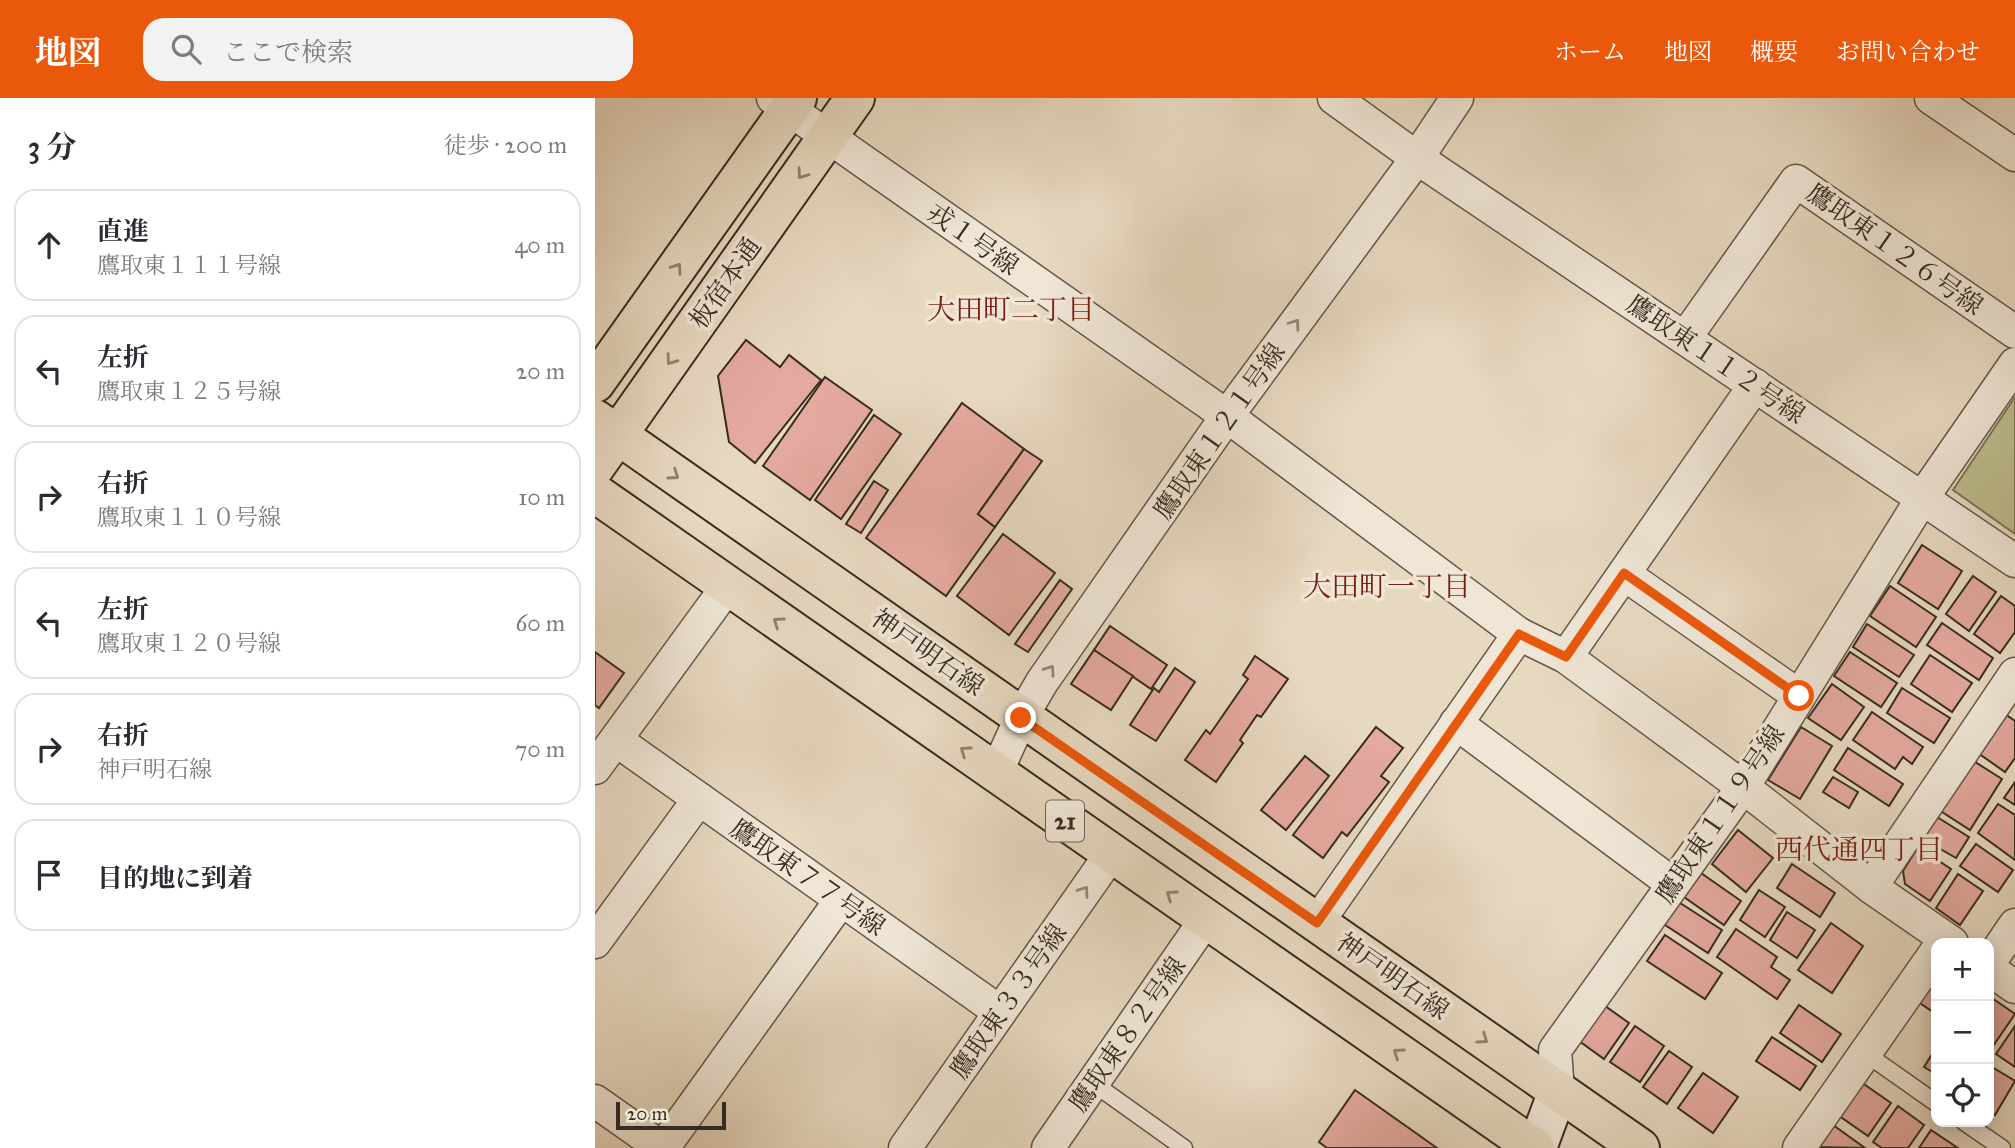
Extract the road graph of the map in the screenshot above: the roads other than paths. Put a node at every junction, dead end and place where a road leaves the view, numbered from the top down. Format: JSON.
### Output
{"nodes":[{"id":1,"x":855,"y":98,"type":"edge"},
{"id":2,"x":1334,"y":98,"type":"edge"},
{"id":3,"x":1457,"y":98,"type":"edge"},
{"id":4,"x":1931,"y":98,"type":"edge"},
{"id":5,"x":786,"y":102,"type":"edge"},
{"id":6,"x":828,"y":137,"type":"junction"},
{"id":7,"x":2015,"y":155,"type":"edge"},
{"id":8,"x":1417,"y":158,"type":"junction"},
{"id":9,"x":2015,"y":332,"type":"edge"},
{"id":10,"x":1685,"y":338,"type":"junction"},
{"id":11,"x":2015,"y":364,"type":"edge"},
{"id":12,"x":595,"y":383,"type":"edge"},
{"id":13,"x":1755,"y":385,"type":"junction"},
{"id":14,"x":1227,"y":416,"type":"junction"},
{"id":15,"x":606,"y":427,"type":"edge"},
{"id":16,"x":595,"y":467,"type":"edge"},
{"id":17,"x":595,"y":493,"type":"edge"},
{"id":18,"x":1923,"y":498,"type":"junction"},
{"id":19,"x":2015,"y":561,"type":"edge"},
{"id":20,"x":1624,"y":573,"type":"junction"},
{"id":21,"x":727,"y":587,"type":"junction"},
{"id":22,"x":1519,"y":634,"type":"junction"},
{"id":23,"x":1566,"y":657,"type":"junction"},
{"id":24,"x":2015,"y":674,"type":"edge"},
{"id":25,"x":1799,"y":696,"type":"junction"},
{"id":26,"x":1021,"y":718,"type":"junction"},
{"id":27,"x":1456,"y":723,"type":"junction"},
{"id":28,"x":616,"y":740,"type":"junction"},
{"id":29,"x":595,"y":768,"type":"edge"},
{"id":30,"x":996,"y":773,"type":"junction"},
{"id":31,"x":1743,"y":787,"type":"junction"},
{"id":32,"x":699,"y":799,"type":"junction"},
{"id":33,"x":1111,"y":853,"type":"junction"},
{"id":34,"x":1673,"y":884,"type":"junction"},
{"id":35,"x":1871,"y":887,"type":"junction"},
{"id":36,"x":841,"y":900,"type":"junction"},
{"id":37,"x":1206,"y":919,"type":"junction"},
{"id":38,"x":1317,"y":923,"type":"junction"},
{"id":39,"x":2015,"y":925,"type":"edge"},
{"id":40,"x":1936,"y":938,"type":"edge"},
{"id":41,"x":595,"y":942,"type":"edge"},
{"id":42,"x":1994,"y":956,"type":"edge"},
{"id":43,"x":1931,"y":962,"type":"edge"},
{"id":44,"x":1994,"y":972,"type":"edge"},
{"id":45,"x":2015,"y":987,"type":"edge"},
{"id":46,"x":1000,"y":1012,"type":"junction"},
{"id":47,"x":1865,"y":1054,"type":"junction"},
{"id":48,"x":1093,"y":1083,"type":"junction"},
{"id":49,"x":1558,"y":1091,"type":"junction"},
{"id":50,"x":1931,"y":1100,"type":"edge"},
{"id":51,"x":595,"y":1101,"type":"edge"},
{"id":52,"x":1971,"y":1127,"type":"edge"},
{"id":53,"x":663,"y":1148,"type":"edge"},
{"id":54,"x":905,"y":1148,"type":"edge"},
{"id":55,"x":1048,"y":1148,"type":"edge"},
{"id":56,"x":1184,"y":1148,"type":"edge"},
{"id":57,"x":1536,"y":1148,"type":"edge"},
{"id":58,"x":1640,"y":1148,"type":"edge"},
{"id":59,"x":1799,"y":1148,"type":"edge"},
{"id":60,"x":2002,"y":1148,"type":"edge"}],
"edges":[{"from":1,"to":6,"type":"main road","name":"板宿本通"},
{"from":2,"to":8,"type":"street","name":"鷹取東１１２号線"},
{"from":3,"to":8,"type":"street","name":"鷹取東１２１号線"},
{"from":4,"to":7,"type":"street"},
{"from":5,"to":6,"type":"street","name":"戎１号線"},
{"from":12,"to":5,"type":"main road","name":"板宿本通","one_way":true},
{"from":6,"to":14,"type":"street","name":"戎１号線"},
{"from":6,"to":15,"type":"main road","name":"板宿本通","one_way":true},
{"from":8,"to":10,"type":"street","name":"鷹取東１１２号線"},
{"from":14,"to":8,"type":"street","name":"鷹取東１２１号線","one_way":true},
{"from":9,"to":10,"type":"street","name":"鷹取東１２６号線"},
{"from":10,"to":13,"type":"street","name":"鷹取東１１２号線"},
{"from":11,"to":18,"type":"street","name":"鷹取東１１９号線"},
{"from":13,"to":18,"type":"street","name":"鷹取東１１２号線"},
{"from":13,"to":20,"type":"street"},
{"from":14,"to":22,"type":"street","name":"戎１号線"},
{"from":26,"to":14,"type":"street","name":"鷹取東１２１号線","one_way":true},
{"from":15,"to":16,"type":"main road","name":"板宿本通"},
{"from":15,"to":26,"type":"main road","name":"神戸明石線","number":"21","one_way":true},
{"from":17,"to":21,"type":"main road","number":"21"},
{"from":18,"to":19,"type":"street","name":"鷹取東１１２号線"},
{"from":18,"to":25,"type":"street","name":"鷹取東１１９号線"},
{"from":20,"to":23,"type":"street"},
{"from":20,"to":25,"type":"street"},
{"from":21,"to":28,"type":"street"},
{"from":30,"to":21,"type":"main road","number":"21","one_way":true},
{"from":22,"to":23,"type":"street","name":"戎１号線"},
{"from":22,"to":27,"type":"street"},
{"from":23,"to":31,"type":"street","name":"戎１号線"},
{"from":24,"to":35,"type":"street"},
{"from":25,"to":31,"type":"street","name":"鷹取東１１９号線"},
{"from":26,"to":30,"type":"street","name":"鷹取東１２１号線"},
{"from":26,"to":38,"type":"main road","name":"神戸明石線","number":"21"},
{"from":27,"to":34,"type":"street"},
{"from":27,"to":38,"type":"street"},
{"from":28,"to":29,"type":"street"},
{"from":28,"to":32,"type":"street","name":"鷹取東７７号線"},
{"from":30,"to":33,"type":"main road","number":"21"},
{"from":31,"to":34,"type":"street","name":"鷹取東１１９号線"},
{"from":31,"to":35,"type":"street","name":"戎１号線"},
{"from":32,"to":36,"type":"street","name":"鷹取東７７号線"},
{"from":32,"to":41,"type":"street"},
{"from":37,"to":33,"type":"main road","number":"21","one_way":true},
{"from":46,"to":33,"type":"street","name":"鷹取東３３号線","one_way":true},
{"from":34,"to":49,"type":"street","name":"鷹取東１１９号線"},
{"from":35,"to":40,"type":"street","name":"戎１号線"},
{"from":36,"to":46,"type":"street","name":"鷹取東７７号線"},
{"from":36,"to":53,"type":"street"},
{"from":37,"to":48,"type":"street","name":"鷹取東８２号線"},
{"from":57,"to":37,"type":"main road","number":"21","one_way":true},
{"from":38,"to":49,"type":"main road","name":"神戸明石線","number":"21","one_way":true},
{"from":39,"to":42,"type":"street"},
{"from":43,"to":47,"type":"street"},
{"from":44,"to":45,"type":"street"},
{"from":46,"to":54,"type":"street","name":"鷹取東３３号線"},
{"from":47,"to":50,"type":"lane"},
{"from":47,"to":59,"type":"street"},
{"from":48,"to":55,"type":"street","name":"鷹取東８２号線"},
{"from":48,"to":56,"type":"lane"},
{"from":49,"to":57,"type":"street"},
{"from":49,"to":58,"type":"main road","name":"神戸明石線","number":"21"},
{"from":51,"to":53,"type":"street"},
{"from":52,"to":60,"type":"lane"}]}
